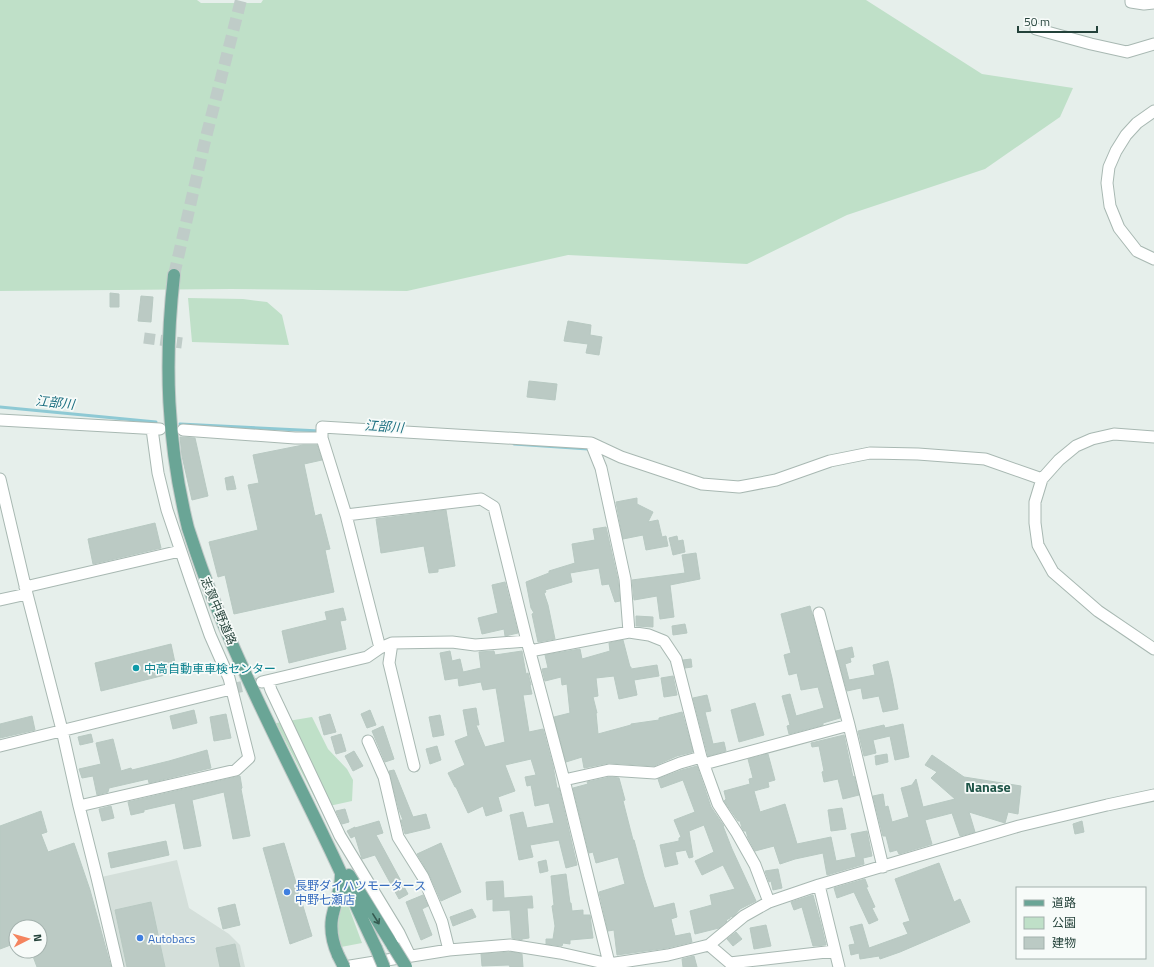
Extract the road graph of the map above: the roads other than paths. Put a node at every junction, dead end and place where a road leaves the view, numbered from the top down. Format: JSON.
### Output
{"nodes":[{"id":1,"x":1131,"y":0,"type":"edge"},
{"id":2,"x":1154,"y":3,"type":"edge"},
{"id":3,"x":1036,"y":29,"type":"dead end"},
{"id":4,"x":1154,"y":44,"type":"edge"},
{"id":5,"x":1154,"y":111,"type":"edge"},
{"id":6,"x":1154,"y":259,"type":"edge"},
{"id":7,"x":174,"y":275,"type":"tunnel mouth"},
{"id":8,"x":0,"y":420,"type":"edge"},
{"id":9,"x":183,"y":430,"type":"dead end"},
{"id":10,"x":1154,"y":437,"type":"edge"},
{"id":11,"x":322,"y":438,"type":"junction"},
{"id":12,"x":592,"y":442,"type":"junction"},
{"id":13,"x":0,"y":479,"type":"edge"},
{"id":14,"x":1042,"y":479,"type":"junction"},
{"id":15,"x":346,"y":515,"type":"junction"},
{"id":16,"x":180,"y":551,"type":"junction"},
{"id":17,"x":26,"y":591,"type":"junction"},
{"id":18,"x":0,"y":600,"type":"edge"},
{"id":19,"x":819,"y":614,"type":"dead end"},
{"id":20,"x":629,"y":632,"type":"junction"},
{"id":21,"x":392,"y":643,"type":"junction"},
{"id":22,"x":529,"y":646,"type":"junction"},
{"id":23,"x":380,"y":648,"type":"junction"},
{"id":24,"x":1154,"y":649,"type":"edge"},
{"id":25,"x":232,"y":689,"type":"junction"},
{"id":26,"x":849,"y":725,"type":"junction"},
{"id":27,"x":62,"y":730,"type":"junction"},
{"id":28,"x":368,"y":740,"type":"dead end"},
{"id":29,"x":0,"y":746,"type":"edge"},
{"id":30,"x":703,"y":760,"type":"junction"},
{"id":31,"x":414,"y":766,"type":"dead end"},
{"id":32,"x":564,"y":780,"type":"junction"},
{"id":33,"x":1154,"y":795,"type":"edge"},
{"id":34,"x":79,"y":806,"type":"junction"},
{"id":35,"x":325,"y":839,"type":"junction"},
{"id":36,"x":883,"y":867,"type":"junction"},
{"id":37,"x":341,"y":874,"type":"junction"},
{"id":38,"x":819,"y":885,"type":"junction"},
{"id":39,"x":769,"y":902,"type":"junction"},
{"id":40,"x":709,"y":945,"type":"junction"},
{"id":41,"x":449,"y":950,"type":"junction"},
{"id":42,"x":835,"y":951,"type":"junction"},
{"id":43,"x":408,"y":961,"type":"edge"},
{"id":44,"x":609,"y":965,"type":"edge"},
{"id":45,"x":118,"y":967,"type":"edge"},
{"id":46,"x":344,"y":967,"type":"edge"},
{"id":47,"x":384,"y":967,"type":"edge"},
{"id":48,"x":839,"y":967,"type":"edge"}],
"edges":[{"from":1,"to":2,"type":"street"},
{"from":3,"to":4,"type":"street"},
{"from":5,"to":6,"type":"street"},
{"from":7,"to":35,"type":"main road","name":"志賀中野道路"},
{"from":8,"to":16,"type":"street"},
{"from":9,"to":11,"type":"street"},
{"from":10,"to":14,"type":"street"},
{"from":11,"to":12,"type":"street"},
{"from":11,"to":15,"type":"street"},
{"from":12,"to":14,"type":"street"},
{"from":12,"to":20,"type":"street"},
{"from":13,"to":17,"type":"street"},
{"from":14,"to":24,"type":"street"},
{"from":15,"to":22,"type":"street"},
{"from":15,"to":23,"type":"street"},
{"from":16,"to":17,"type":"street"},
{"from":16,"to":25,"type":"street"},
{"from":17,"to":18,"type":"street"},
{"from":17,"to":27,"type":"street"},
{"from":19,"to":26,"type":"street"},
{"from":20,"to":22,"type":"street"},
{"from":20,"to":30,"type":"street"},
{"from":21,"to":22,"type":"street"},
{"from":21,"to":23,"type":"street"},
{"from":21,"to":31,"type":"street"},
{"from":22,"to":32,"type":"street"},
{"from":23,"to":43,"type":"street"},
{"from":25,"to":27,"type":"street"},
{"from":25,"to":34,"type":"street"},
{"from":26,"to":30,"type":"street"},
{"from":26,"to":36,"type":"street"},
{"from":27,"to":29,"type":"street"},
{"from":27,"to":34,"type":"street"},
{"from":28,"to":41,"type":"street"},
{"from":30,"to":32,"type":"street"},
{"from":30,"to":39,"type":"street"},
{"from":32,"to":44,"type":"street"},
{"from":33,"to":36,"type":"street"},
{"from":34,"to":45,"type":"street"},
{"from":35,"to":37,"type":"main road","name":"志賀中野道路"},
{"from":35,"to":43,"type":"main road","one_way":true,"bridge":true},
{"from":36,"to":38,"type":"street"},
{"from":37,"to":46,"type":"main road","bridge":true},
{"from":37,"to":47,"type":"main road","name":"志賀中野道路","bridge":true},
{"from":38,"to":39,"type":"street"},
{"from":38,"to":42,"type":"street"},
{"from":39,"to":40,"type":"street"},
{"from":40,"to":42,"type":"street"},
{"from":40,"to":44,"type":"street"},
{"from":41,"to":43,"type":"street"},
{"from":41,"to":44,"type":"street"},
{"from":42,"to":48,"type":"street"},
{"from":43,"to":46,"type":"street"}]}
